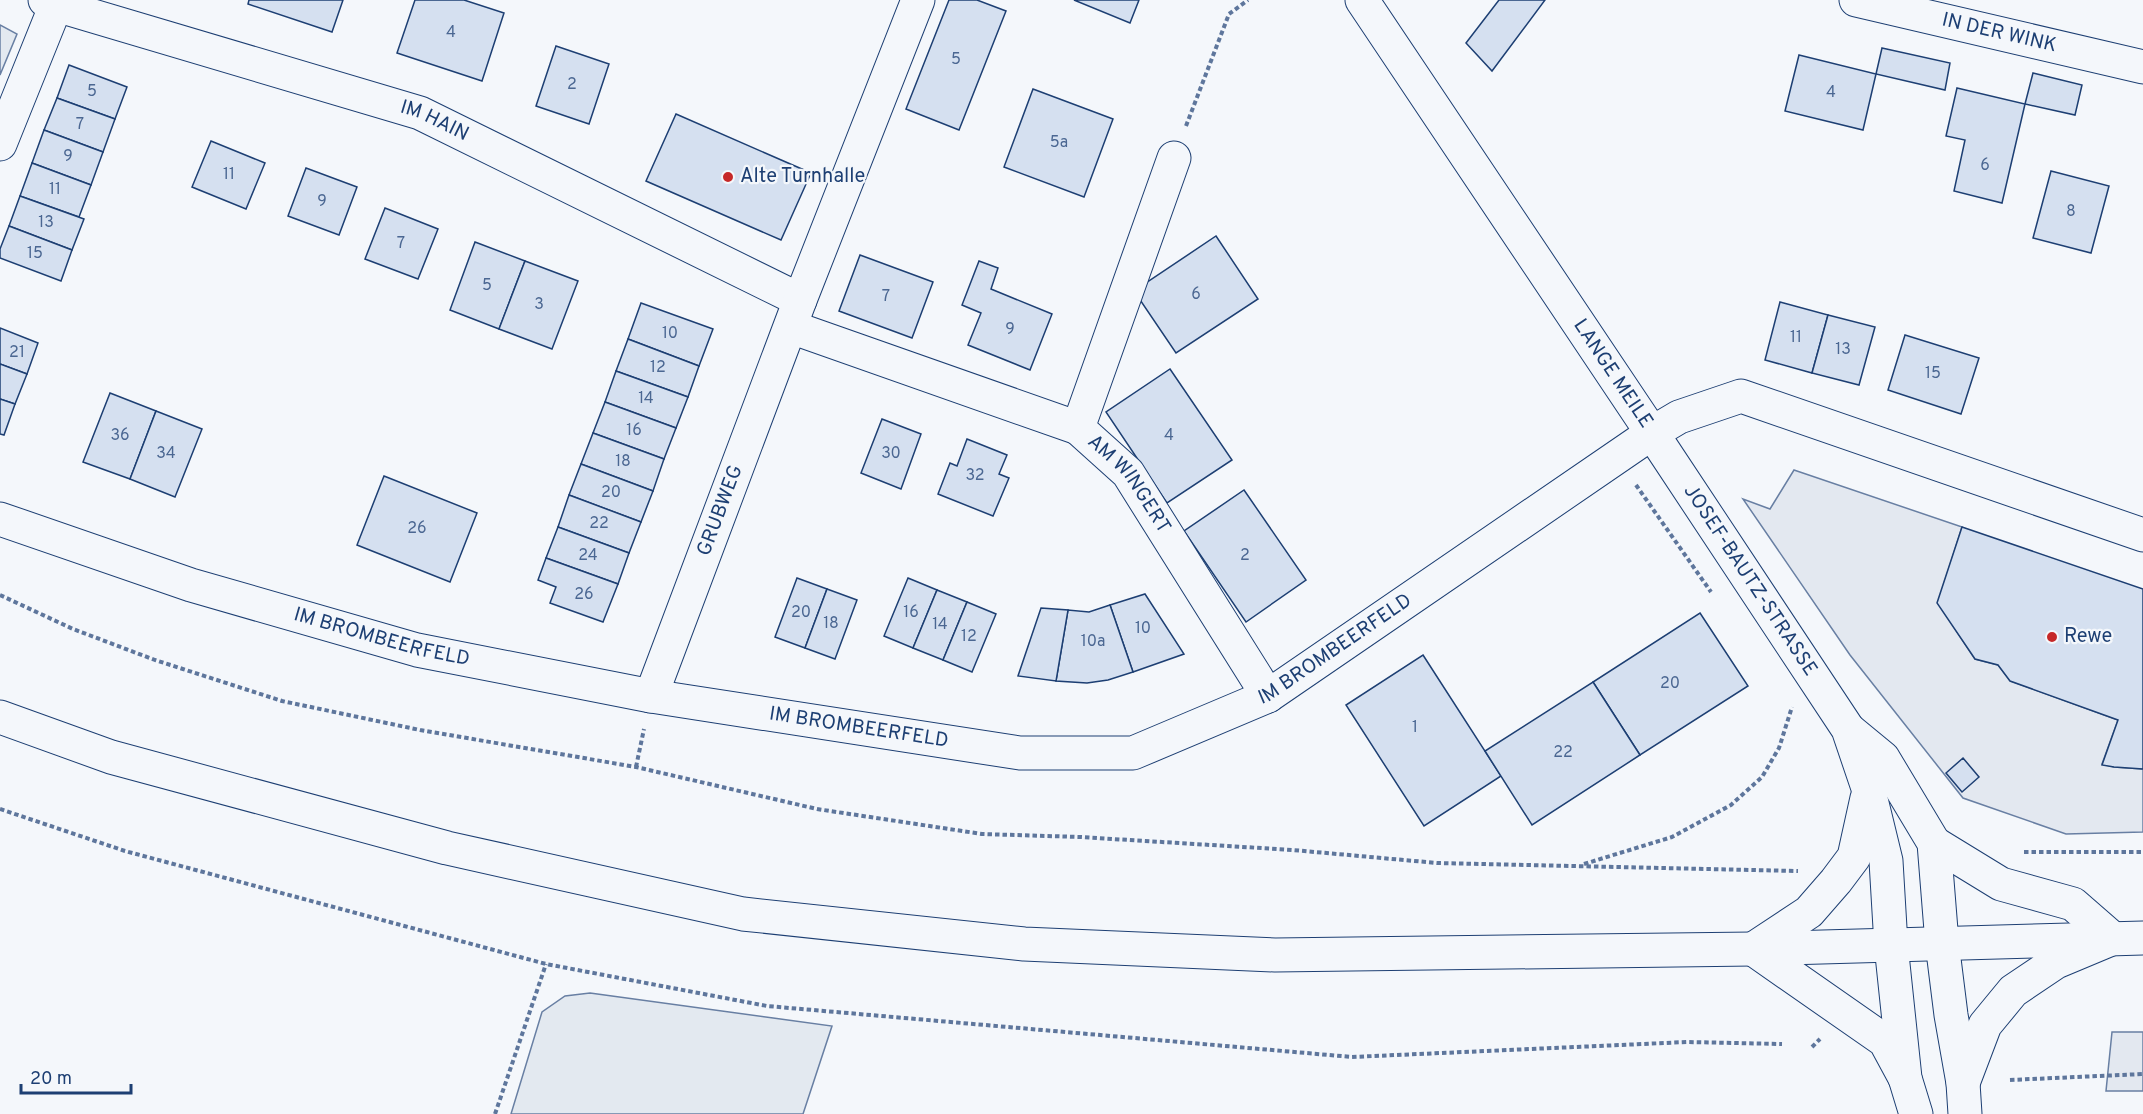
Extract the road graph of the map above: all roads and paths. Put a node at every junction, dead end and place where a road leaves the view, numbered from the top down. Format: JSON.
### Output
{"nodes":[{"id":1,"x":918,"y":0,"type":"edge"},
{"id":2,"x":1248,"y":0,"type":"edge"},
{"id":3,"x":1362,"y":0,"type":"edge"},
{"id":4,"x":1856,"y":0,"type":"edge"},
{"id":5,"x":50,"y":3,"type":"edge"},
{"id":6,"x":2143,"y":67,"type":"edge"},
{"id":7,"x":0,"y":144,"type":"edge"},
{"id":8,"x":1174,"y":158,"type":"joint"},
{"id":9,"x":796,"y":313,"type":"junction"},
{"id":10,"x":1078,"y":428,"type":"junction"},
{"id":11,"x":1652,"y":433,"type":"junction"},
{"id":12,"x":1615,"y":456,"type":"junction"},
{"id":13,"x":0,"y":519,"type":"edge"},
{"id":14,"x":2143,"y":535,"type":"edge"},
{"id":15,"x":0,"y":595,"type":"edge"},
{"id":16,"x":1717,"y":600,"type":"dead end"},
{"id":17,"x":651,"y":696,"type":"junction"},
{"id":18,"x":1268,"y":696,"type":"junction"},
{"id":19,"x":1798,"y":714,"type":"dead end"},
{"id":20,"x":0,"y":717,"type":"edge"},
{"id":21,"x":1848,"y":729,"type":"junction"},
{"id":22,"x":1869,"y":791,"type":"junction"},
{"id":23,"x":0,"y":809,"type":"edge"},
{"id":24,"x":1934,"y":843,"type":"junction"},
{"id":25,"x":2019,"y":852,"type":"dead end"},
{"id":26,"x":2143,"y":852,"type":"edge"},
{"id":27,"x":1579,"y":866,"type":"junction"},
{"id":28,"x":1834,"y":884,"type":"junction"},
{"id":29,"x":2128,"y":938,"type":"edge"},
{"id":30,"x":1942,"y":943,"type":"junction"},
{"id":31,"x":1891,"y":945,"type":"junction"},
{"id":32,"x":1753,"y":949,"type":"junction"},
{"id":33,"x":546,"y":964,"type":"junction"},
{"id":34,"x":1782,"y":1044,"type":"dead end"},
{"id":35,"x":2143,"y":1074,"type":"edge"},
{"id":36,"x":1905,"y":1078,"type":"junction"},
{"id":37,"x":2010,"y":1080,"type":"dead end"},
{"id":38,"x":1964,"y":1098,"type":"edge"},
{"id":39,"x":495,"y":1114,"type":"edge"},
{"id":40,"x":1916,"y":1114,"type":"edge"}],
"edges":[{"from":1,"to":9,"type":"street","name":"GRUBWEG"},
{"from":2,"to":8,"type":"path"},
{"from":3,"to":11,"type":"street","name":"LANGE MEILE"},
{"from":4,"to":6,"type":"street","name":"IN DER WINK"},
{"from":5,"to":7,"type":"street"},
{"from":5,"to":9,"type":"street","name":"IM HAIN"},
{"from":8,"to":10,"type":"street","name":"AM WINGERT"},
{"from":9,"to":10,"type":"street"},
{"from":9,"to":17,"type":"street","name":"GRUBWEG"},
{"from":10,"to":18,"type":"street","name":"AM WINGERT"},
{"from":11,"to":12,"type":"street","name":"IM BROMBEERFELD"},
{"from":11,"to":14,"type":"street","name":"LANGE MEILE"},
{"from":11,"to":21,"type":"street","name":"JOSEF-BAUTZ-STRASSE"},
{"from":12,"to":16,"type":"path"},
{"from":12,"to":18,"type":"street","name":"IM BROMBEERFELD"},
{"from":13,"to":17,"type":"street","name":"IM BROMBEERFELD"},
{"from":15,"to":27,"type":"path"},
{"from":17,"to":18,"type":"street","name":"IM BROMBEERFELD"},
{"from":19,"to":27,"type":"path"},
{"from":20,"to":32,"type":"street"},
{"from":21,"to":22,"type":"street","name":"JOSEF-BAUTZ-STRASSE"},
{"from":21,"to":24,"type":"street","name":"JOSEF-BAUTZ-STRASSE"},
{"from":22,"to":28,"type":"street"},
{"from":22,"to":31,"type":"street","name":"JOSEF-BAUTZ-STRASSE"},
{"from":23,"to":33,"type":"path"},
{"from":24,"to":29,"type":"street","name":"JOSEF-BAUTZ-STRASSE"},
{"from":24,"to":30,"type":"street","name":"JOSEF-BAUTZ-STRASSE"},
{"from":25,"to":26,"type":"path"},
{"from":27,"to":28,"type":"path"},
{"from":28,"to":32,"type":"street"},
{"from":29,"to":30,"type":"street"},
{"from":29,"to":38,"type":"street","name":"JOSEF-BAUTZ-STRASSE"},
{"from":30,"to":31,"type":"street"},
{"from":30,"to":38,"type":"street","name":"JOSEF-BAUTZ-STRASSE"},
{"from":31,"to":32,"type":"street"},
{"from":31,"to":36,"type":"street","name":"JOSEF-BAUTZ-STRASSE"},
{"from":32,"to":36,"type":"street","name":"JOSEF-BAUTZ-STRASSE"},
{"from":33,"to":34,"type":"path"},
{"from":33,"to":39,"type":"path"},
{"from":35,"to":37,"type":"path"},
{"from":36,"to":40,"type":"street","name":"JOSEF-BAUTZ-STRASSE"}]}
